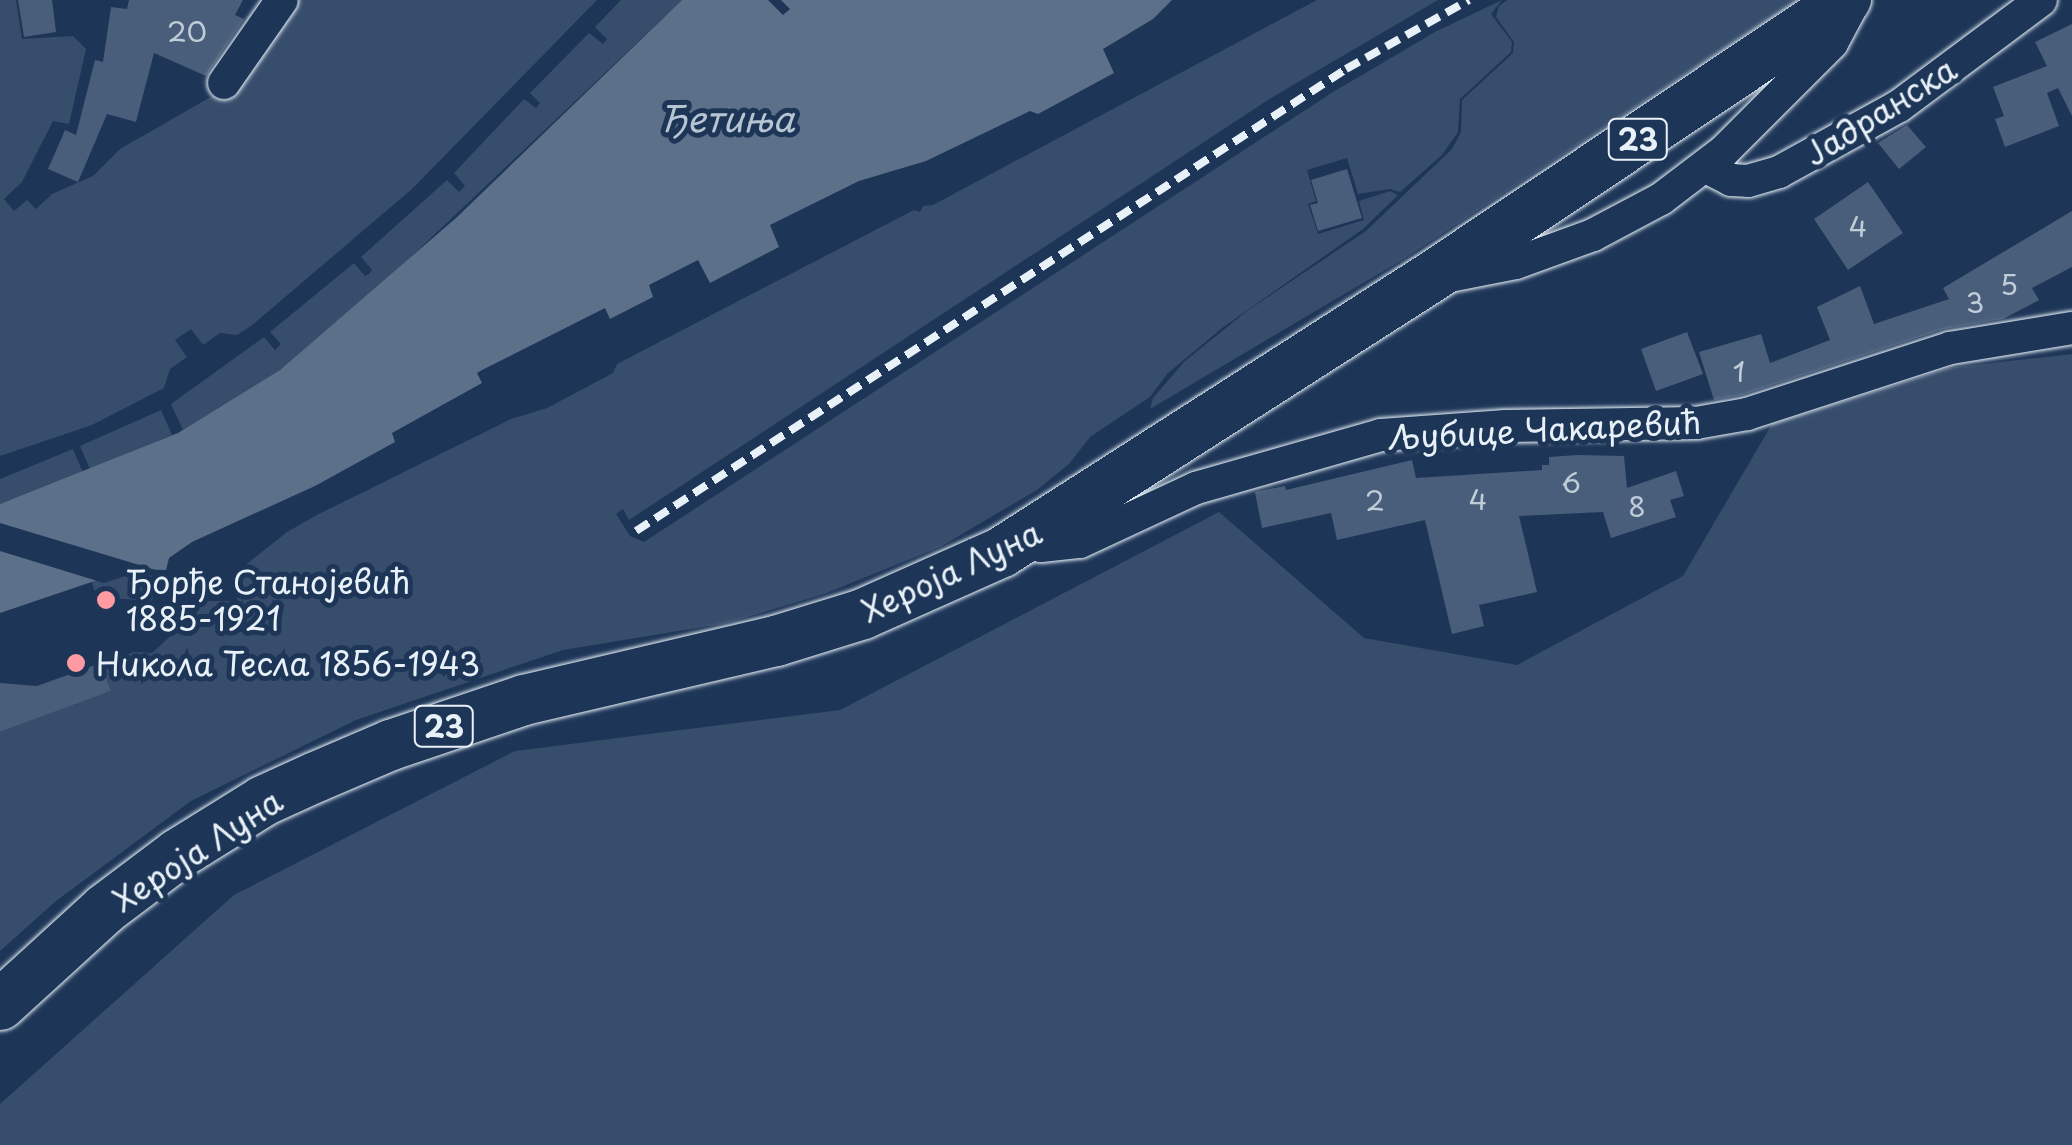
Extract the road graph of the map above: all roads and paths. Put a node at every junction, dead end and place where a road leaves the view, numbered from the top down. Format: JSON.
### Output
{"nodes":[{"id":1,"x":282,"y":0,"type":"edge"},
{"id":2,"x":1845,"y":0,"type":"edge"},
{"id":3,"x":1856,"y":0,"type":"edge"},
{"id":4,"x":2041,"y":0,"type":"edge"},
{"id":5,"x":224,"y":83,"type":"dead end"},
{"id":6,"x":1706,"y":166,"type":"junction"},
{"id":7,"x":1430,"y":278,"type":"junction"},
{"id":8,"x":2072,"y":328,"type":"edge"},
{"id":9,"x":1025,"y":539,"type":"junction"},
{"id":10,"x":0,"y":1005,"type":"edge"}],
"edges":[{"from":1,"to":5,"type":"street"},
{"from":2,"to":7,"type":"main road","name":"Хероја Луна","number":"23"},
{"from":3,"to":6,"type":"street","name":"Јадранска"},
{"from":4,"to":6,"type":"street","name":"Јадранска"},
{"from":6,"to":7,"type":"street","name":"Јадранска"},
{"from":7,"to":9,"type":"main road","name":"Хероја Луна","number":"23"},
{"from":8,"to":9,"type":"street","name":"Љубице Чакаревић"},
{"from":9,"to":10,"type":"main road","name":"Хероја Луна","number":"23"}]}
